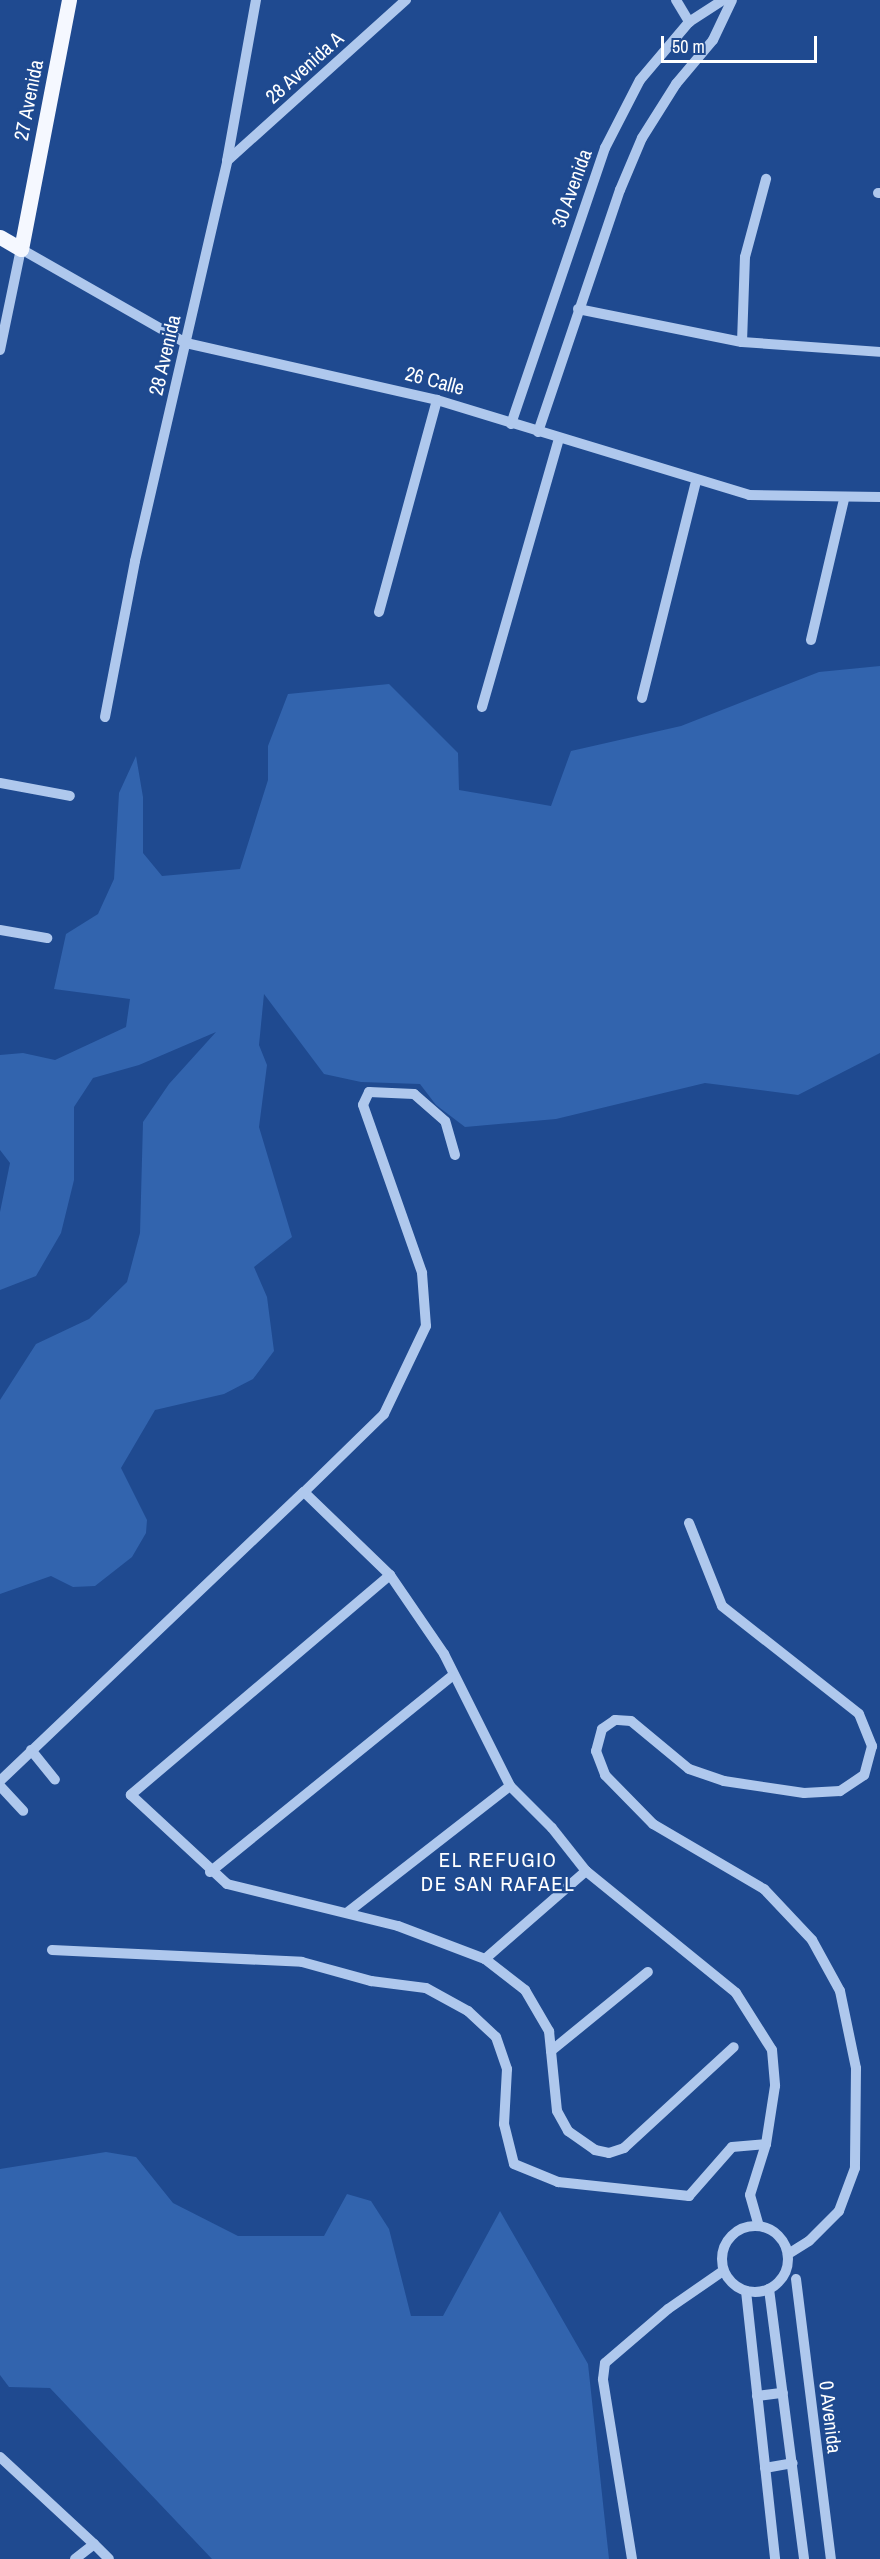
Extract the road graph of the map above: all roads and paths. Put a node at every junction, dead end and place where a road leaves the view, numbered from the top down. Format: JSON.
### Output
{"nodes":[{"id":1,"x":69,"y":0,"type":"edge"},
{"id":2,"x":256,"y":0,"type":"edge"},
{"id":3,"x":406,"y":0,"type":"edge"},
{"id":4,"x":676,"y":0,"type":"edge"},
{"id":5,"x":723,"y":0,"type":"edge"},
{"id":6,"x":732,"y":0,"type":"edge"},
{"id":7,"x":689,"y":22,"type":"junction"},
{"id":8,"x":226,"y":161,"type":"junction"},
{"id":9,"x":766,"y":178,"type":"dead end"},
{"id":10,"x":0,"y":237,"type":"edge"},
{"id":11,"x":21,"y":249,"type":"junction"},
{"id":12,"x":578,"y":309,"type":"junction"},
{"id":13,"x":742,"y":342,"type":"junction"},
{"id":14,"x":186,"y":343,"type":"junction"},
{"id":15,"x":0,"y":350,"type":"edge"},
{"id":16,"x":880,"y":352,"type":"edge"},
{"id":17,"x":437,"y":400,"type":"junction"},
{"id":18,"x":511,"y":424,"type":"junction"},
{"id":19,"x":538,"y":432,"type":"junction"},
{"id":20,"x":559,"y":438,"type":"junction"},
{"id":21,"x":696,"y":482,"type":"junction"},
{"id":22,"x":880,"y":497,"type":"edge"},
{"id":23,"x":844,"y":499,"type":"junction"},
{"id":24,"x":379,"y":612,"type":"dead end"},
{"id":25,"x":811,"y":640,"type":"dead end"},
{"id":26,"x":642,"y":698,"type":"dead end"},
{"id":27,"x":482,"y":706,"type":"dead end"},
{"id":28,"x":105,"y":717,"type":"dead end"},
{"id":29,"x":0,"y":783,"type":"edge"},
{"id":30,"x":70,"y":796,"type":"dead end"},
{"id":31,"x":0,"y":930,"type":"edge"},
{"id":32,"x":46,"y":938,"type":"dead end"},
{"id":33,"x":455,"y":1155,"type":"dead end"},
{"id":34,"x":304,"y":1492,"type":"junction"},
{"id":35,"x":689,"y":1523,"type":"dead end"},
{"id":36,"x":390,"y":1575,"type":"junction"},
{"id":37,"x":451,"y":1677,"type":"junction"},
{"id":38,"x":31,"y":1750,"type":"junction"},
{"id":39,"x":55,"y":1780,"type":"dead end"},
{"id":40,"x":0,"y":1784,"type":"edge"},
{"id":41,"x":510,"y":1786,"type":"junction"},
{"id":42,"x":23,"y":1811,"type":"dead end"},
{"id":43,"x":586,"y":1871,"type":"junction"},
{"id":44,"x":210,"y":1872,"type":"junction"},
{"id":45,"x":348,"y":1912,"type":"junction"},
{"id":46,"x":52,"y":1950,"type":"dead end"},
{"id":47,"x":485,"y":1959,"type":"junction"},
{"id":48,"x":648,"y":1972,"type":"dead end"},
{"id":49,"x":734,"y":2047,"type":"dead end"},
{"id":50,"x":551,"y":2051,"type":"junction"},
{"id":51,"x":766,"y":2144,"type":"junction"},
{"id":52,"x":759,"y":2226,"type":"junction"},
{"id":53,"x":788,"y":2254,"type":"junction"},
{"id":54,"x":723,"y":2271,"type":"junction"},
{"id":55,"x":796,"y":2278,"type":"dead end"},
{"id":56,"x":769,"y":2289,"type":"junction"},
{"id":57,"x":746,"y":2291,"type":"junction"},
{"id":58,"x":783,"y":2393,"type":"junction"},
{"id":59,"x":757,"y":2396,"type":"junction"},
{"id":60,"x":0,"y":2457,"type":"edge"},
{"id":61,"x":793,"y":2463,"type":"junction"},
{"id":62,"x":765,"y":2468,"type":"junction"},
{"id":63,"x":94,"y":2544,"type":"junction"},
{"id":64,"x":75,"y":2559,"type":"edge"},
{"id":65,"x":109,"y":2559,"type":"edge"},
{"id":66,"x":632,"y":2559,"type":"edge"},
{"id":67,"x":775,"y":2559,"type":"edge"},
{"id":68,"x":804,"y":2559,"type":"edge"},
{"id":69,"x":831,"y":2559,"type":"edge"}],
"edges":[{"from":1,"to":11,"type":"main road","name":"27 Avenida"},
{"from":2,"to":8,"type":"street","name":"28 Avenida"},
{"from":3,"to":8,"type":"street","name":"28 Avenida A"},
{"from":4,"to":7,"type":"street"},
{"from":5,"to":7,"type":"street","name":"30 Avenida"},
{"from":6,"to":12,"type":"street"},
{"from":7,"to":18,"type":"street","name":"30 Avenida"},
{"from":8,"to":14,"type":"street","name":"28 Avenida"},
{"from":9,"to":13,"type":"street"},
{"from":10,"to":11,"type":"main road","name":"26 Calle"},
{"from":11,"to":14,"type":"street","name":"26 Calle"},
{"from":11,"to":15,"type":"street","name":"27 Avenida"},
{"from":12,"to":13,"type":"street"},
{"from":12,"to":19,"type":"street"},
{"from":13,"to":16,"type":"street"},
{"from":14,"to":17,"type":"street","name":"26 Calle"},
{"from":14,"to":28,"type":"street","name":"28 Avenida"},
{"from":17,"to":18,"type":"street","name":"26 Calle"},
{"from":17,"to":24,"type":"street"},
{"from":18,"to":19,"type":"street","name":"26 Calle"},
{"from":19,"to":20,"type":"street","name":"26 Calle"},
{"from":20,"to":21,"type":"street","name":"26 Calle"},
{"from":20,"to":27,"type":"street"},
{"from":21,"to":23,"type":"street","name":"26 Calle"},
{"from":21,"to":26,"type":"street"},
{"from":22,"to":23,"type":"street","name":"26 Calle"},
{"from":23,"to":25,"type":"street"},
{"from":29,"to":30,"type":"street"},
{"from":31,"to":32,"type":"street"},
{"from":33,"to":34,"type":"street"},
{"from":34,"to":36,"type":"street"},
{"from":34,"to":38,"type":"street"},
{"from":35,"to":53,"type":"street"},
{"from":36,"to":37,"type":"street"},
{"from":36,"to":44,"type":"street"},
{"from":37,"to":41,"type":"street"},
{"from":37,"to":44,"type":"street"},
{"from":38,"to":39,"type":"street"},
{"from":38,"to":40,"type":"street"},
{"from":40,"to":42,"type":"street"},
{"from":41,"to":43,"type":"street"},
{"from":41,"to":45,"type":"street"},
{"from":43,"to":47,"type":"street"},
{"from":43,"to":51,"type":"street"},
{"from":44,"to":45,"type":"street"},
{"from":45,"to":47,"type":"street"},
{"from":46,"to":51,"type":"street"},
{"from":47,"to":50,"type":"street"},
{"from":48,"to":50,"type":"street"},
{"from":49,"to":50,"type":"street"},
{"from":51,"to":52,"type":"street"},
{"from":52,"to":53,"type":"street"},
{"from":52,"to":54,"type":"street"},
{"from":53,"to":56,"type":"street"},
{"from":54,"to":57,"type":"street"},
{"from":54,"to":66,"type":"street"},
{"from":55,"to":69,"type":"street","name":"0 Avenida"},
{"from":56,"to":57,"type":"street"},
{"from":56,"to":58,"type":"street"},
{"from":57,"to":59,"type":"street"},
{"from":58,"to":59,"type":"street"},
{"from":58,"to":61,"type":"street"},
{"from":59,"to":62,"type":"street"},
{"from":60,"to":63,"type":"street"},
{"from":61,"to":62,"type":"street"},
{"from":61,"to":68,"type":"street"},
{"from":62,"to":67,"type":"street"},
{"from":63,"to":64,"type":"street"},
{"from":63,"to":65,"type":"street"}]}
